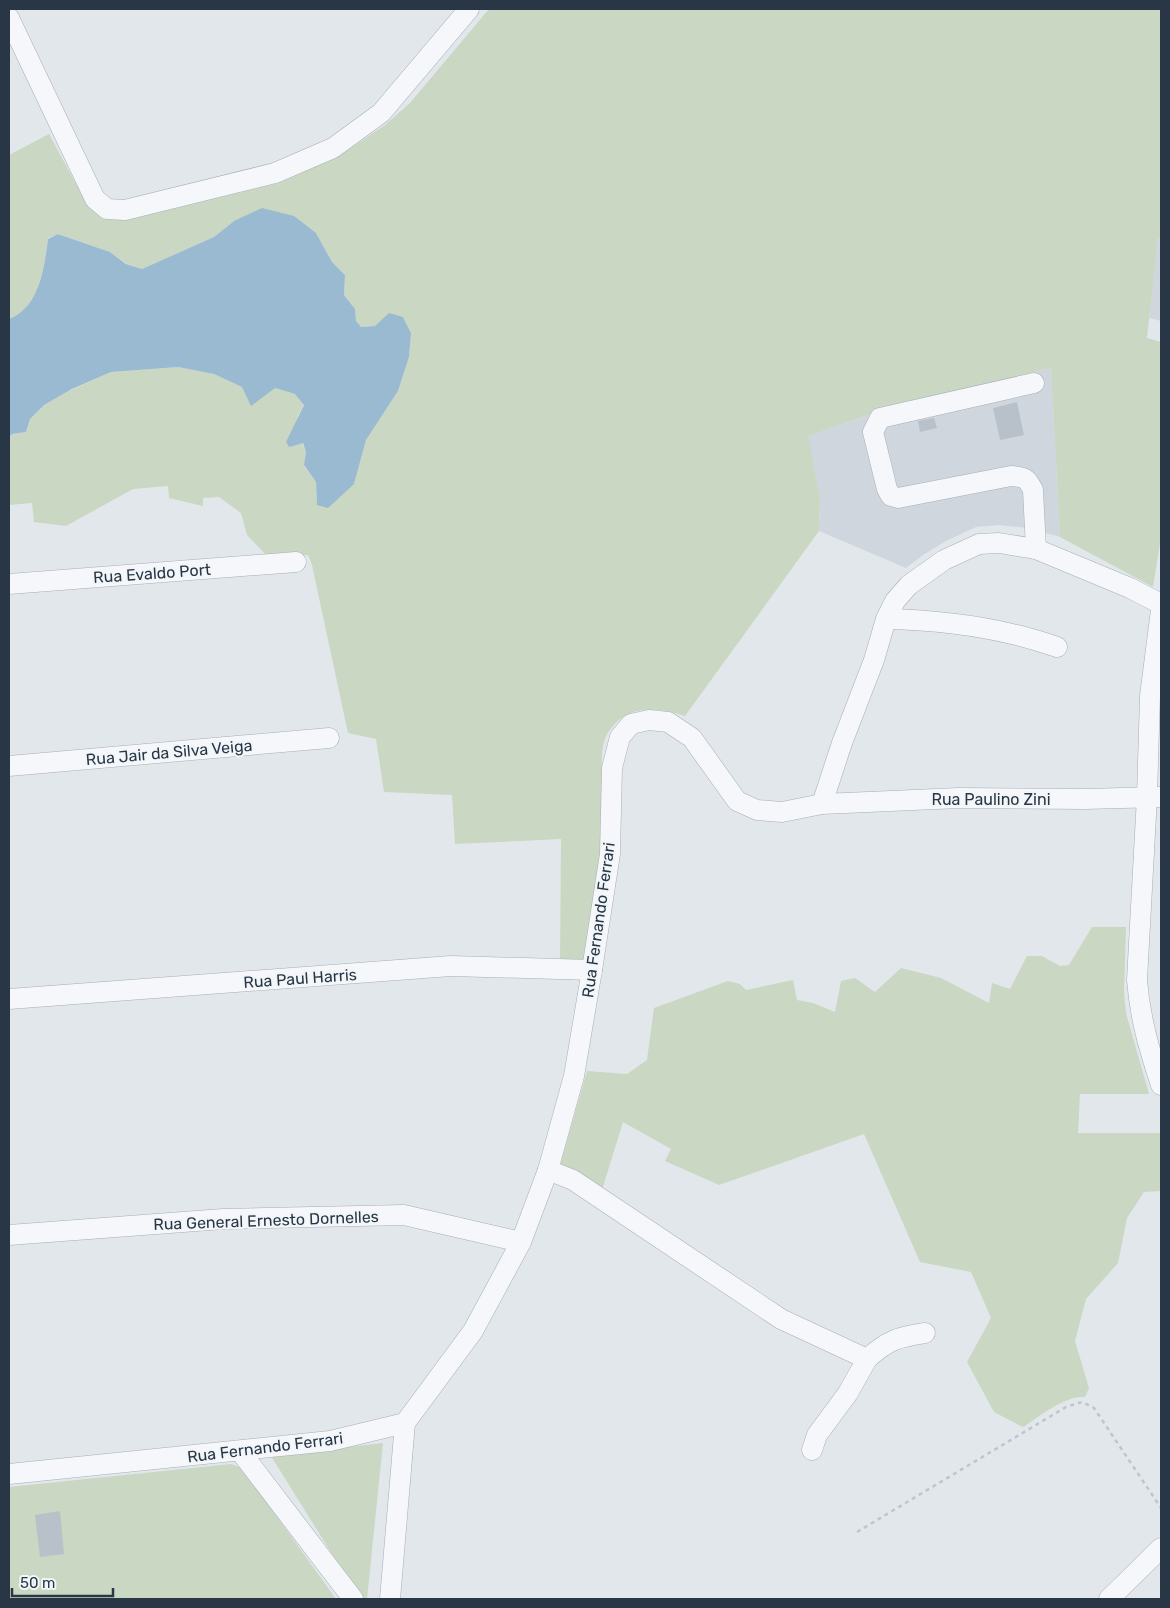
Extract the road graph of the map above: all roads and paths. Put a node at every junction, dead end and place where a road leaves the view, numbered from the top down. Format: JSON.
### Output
{"nodes":[{"id":1,"x":468,"y":9,"type":"edge"},
{"id":2,"x":9,"y":18,"type":"edge"},
{"id":3,"x":1034,"y":383,"type":"dead end"},
{"id":4,"x":1036,"y":549,"type":"junction"},
{"id":5,"x":296,"y":562,"type":"dead end"},
{"id":6,"x":9,"y":584,"type":"edge"},
{"id":7,"x":1161,"y":604,"type":"edge"},
{"id":8,"x":1161,"y":610,"type":"edge"},
{"id":9,"x":886,"y":618,"type":"junction"},
{"id":10,"x":1057,"y":647,"type":"dead end"},
{"id":11,"x":329,"y":738,"type":"dead end"},
{"id":12,"x":9,"y":761,"type":"edge"},
{"id":13,"x":1154,"y":797,"type":"edge"},
{"id":14,"x":822,"y":804,"type":"junction"},
{"id":15,"x":592,"y":970,"type":"junction"},
{"id":16,"x":9,"y":999,"type":"edge"},
{"id":17,"x":1161,"y":1085,"type":"edge"},
{"id":18,"x":548,"y":1170,"type":"junction"},
{"id":19,"x":9,"y":1235,"type":"edge"},
{"id":20,"x":520,"y":1242,"type":"junction"},
{"id":21,"x":925,"y":1332,"type":"dead end"},
{"id":22,"x":867,"y":1359,"type":"junction"},
{"id":23,"x":405,"y":1423,"type":"junction"},
{"id":24,"x":812,"y":1450,"type":"dead end"},
{"id":25,"x":240,"y":1451,"type":"junction"},
{"id":26,"x":9,"y":1474,"type":"edge"},
{"id":27,"x":1161,"y":1508,"type":"edge"},
{"id":28,"x":857,"y":1532,"type":"dead end"},
{"id":29,"x":1161,"y":1548,"type":"edge"},
{"id":30,"x":353,"y":1599,"type":"edge"},
{"id":31,"x":390,"y":1599,"type":"edge"},
{"id":32,"x":1109,"y":1599,"type":"edge"}],
"edges":[{"from":1,"to":2,"type":"street"},
{"from":3,"to":4,"type":"street"},
{"from":4,"to":7,"type":"street"},
{"from":4,"to":9,"type":"street"},
{"from":5,"to":6,"type":"street","name":"Rua Evaldo Port"},
{"from":8,"to":13,"type":"street"},
{"from":9,"to":10,"type":"street"},
{"from":9,"to":14,"type":"street"},
{"from":11,"to":12,"type":"street","name":"Rua Jair da Silva Veiga"},
{"from":13,"to":14,"type":"street","name":"Rua Paulino Zini"},
{"from":13,"to":17,"type":"street"},
{"from":14,"to":15,"type":"street","name":"Rua Fernando Ferrari"},
{"from":15,"to":16,"type":"street","name":"Rua Paul Harris"},
{"from":15,"to":18,"type":"street","name":"Rua Fernando Ferrari"},
{"from":18,"to":20,"type":"street","name":"Rua Fernando Ferrari"},
{"from":18,"to":22,"type":"street"},
{"from":19,"to":20,"type":"street","name":"Rua General Ernesto Dornelles"},
{"from":20,"to":23,"type":"street","name":"Rua Fernando Ferrari"},
{"from":21,"to":22,"type":"street"},
{"from":22,"to":24,"type":"street"},
{"from":23,"to":25,"type":"street","name":"Rua Fernando Ferrari"},
{"from":23,"to":31,"type":"street"},
{"from":25,"to":26,"type":"street","name":"Rua Fernando Ferrari"},
{"from":25,"to":30,"type":"street"},
{"from":27,"to":28,"type":"path"},
{"from":29,"to":32,"type":"street"}]}
